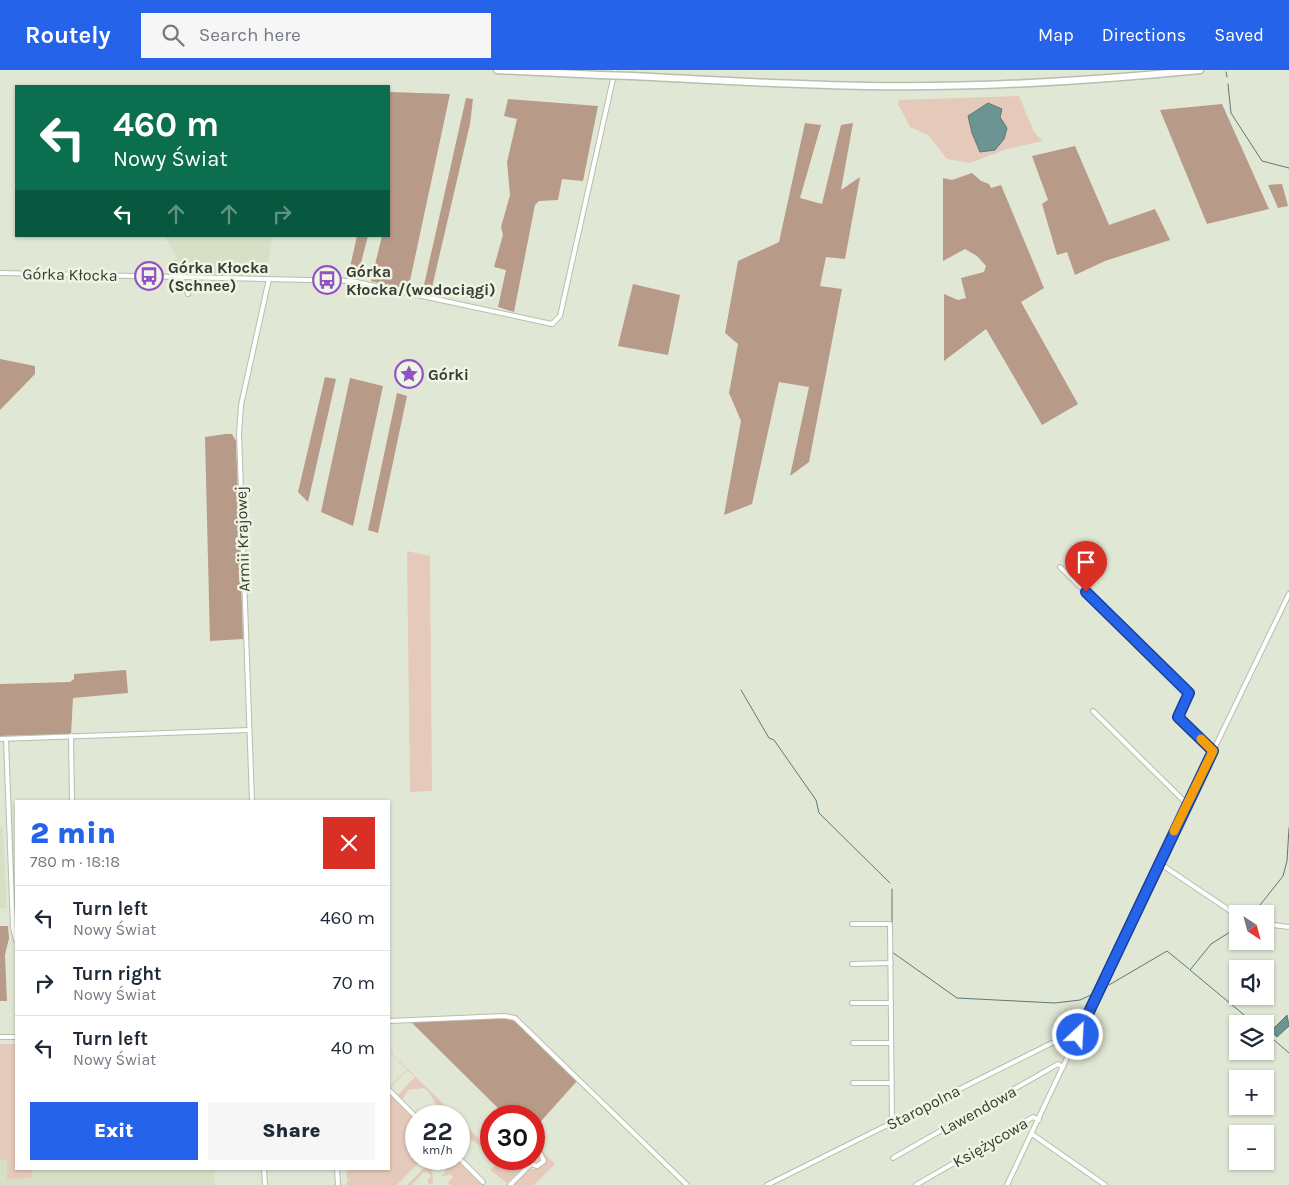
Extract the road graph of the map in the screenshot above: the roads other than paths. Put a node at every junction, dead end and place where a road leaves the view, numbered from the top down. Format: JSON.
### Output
{"nodes":[{"id":1,"x":497,"y":70,"type":"edge"},
{"id":2,"x":615,"y":70,"type":"edge"},
{"id":3,"x":1200,"y":70,"type":"edge"},
{"id":4,"x":176,"y":263,"type":"dead end"},
{"id":5,"x":0,"y":273,"type":"edge"},
{"id":6,"x":183,"y":277,"type":"junction"},
{"id":7,"x":269,"y":279,"type":"junction"},
{"id":8,"x":188,"y":294,"type":"dead end"},
{"id":9,"x":1060,"y":567,"type":"dead end"},
{"id":10,"x":1289,"y":594,"type":"edge"},
{"id":11,"x":1093,"y":711,"type":"dead end"},
{"id":12,"x":249,"y":730,"type":"junction"},
{"id":13,"x":71,"y":736,"type":"junction"},
{"id":14,"x":0,"y":739,"type":"edge"},
{"id":15,"x":6,"y":739,"type":"junction"},
{"id":16,"x":1213,"y":751,"type":"junction"},
{"id":17,"x":72,"y":800,"type":"edge"},
{"id":18,"x":252,"y":800,"type":"edge"},
{"id":19,"x":1187,"y":804,"type":"junction"},
{"id":20,"x":1159,"y":863,"type":"junction"},
{"id":21,"x":1229,"y":910,"type":"edge"},
{"id":22,"x":852,"y":924,"type":"dead end"},
{"id":23,"x":1274,"y":925,"type":"edge"},
{"id":24,"x":1289,"y":927,"type":"edge"},
{"id":25,"x":15,"y":936,"type":"edge"},
{"id":26,"x":890,"y":963,"type":"junction"},
{"id":27,"x":852,"y":964,"type":"dead end"},
{"id":28,"x":891,"y":1003,"type":"junction"},
{"id":29,"x":852,"y":1004,"type":"dead end"},
{"id":30,"x":390,"y":1021,"type":"edge"},
{"id":31,"x":1078,"y":1035,"type":"junction"},
{"id":32,"x":0,"y":1037,"type":"edge"},
{"id":33,"x":15,"y":1037,"type":"edge"},
{"id":34,"x":853,"y":1043,"type":"dead end"},
{"id":35,"x":891,"y":1043,"type":"junction"},
{"id":36,"x":1063,"y":1067,"type":"junction"},
{"id":37,"x":853,"y":1083,"type":"dead end"},
{"id":38,"x":892,"y":1083,"type":"junction"},
{"id":39,"x":390,"y":1091,"type":"edge"},
{"id":40,"x":405,"y":1106,"type":"edge"},
{"id":41,"x":1039,"y":1120,"type":"junction"},
{"id":42,"x":892,"y":1123,"type":"junction"},
{"id":43,"x":1032,"y":1134,"type":"junction"},
{"id":44,"x":892,"y":1158,"type":"dead end"},
{"id":45,"x":470,"y":1169,"type":"edge"},
{"id":46,"x":264,"y":1170,"type":"edge"},
{"id":47,"x":338,"y":1170,"type":"edge"},
{"id":48,"x":523,"y":1170,"type":"edge"},
{"id":49,"x":483,"y":1182,"type":"dead end"},
{"id":50,"x":265,"y":1185,"type":"edge"},
{"id":51,"x":338,"y":1185,"type":"edge"},
{"id":52,"x":510,"y":1185,"type":"edge"},
{"id":53,"x":687,"y":1185,"type":"edge"},
{"id":54,"x":767,"y":1185,"type":"edge"},
{"id":55,"x":916,"y":1185,"type":"edge"},
{"id":56,"x":1007,"y":1185,"type":"edge"},
{"id":57,"x":1105,"y":1185,"type":"edge"}],
"edges":[{"from":1,"to":3,"type":"main road","bridge":true},
{"from":2,"to":7,"type":"street","name":"Górka Kłocka"},
{"from":4,"to":6,"type":"street"},
{"from":5,"to":6,"type":"street","name":"Górka Kłocka"},
{"from":6,"to":7,"type":"street","name":"Górka Kłocka"},
{"from":6,"to":8,"type":"street"},
{"from":7,"to":12,"type":"street","name":"Armii Krajowej"},
{"from":9,"to":16,"type":"street"},
{"from":10,"to":16,"type":"street"},
{"from":11,"to":19,"type":"street"},
{"from":12,"to":13,"type":"street"},
{"from":12,"to":18,"type":"street","name":"Armii Krajowej"},
{"from":13,"to":15,"type":"street"},
{"from":13,"to":17,"type":"street"},
{"from":14,"to":15,"type":"street"},
{"from":15,"to":25,"type":"street"},
{"from":16,"to":19,"type":"street"},
{"from":19,"to":20,"type":"street"},
{"from":20,"to":21,"type":"street"},
{"from":20,"to":31,"type":"street"},
{"from":22,"to":26,"type":"street"},
{"from":23,"to":24,"type":"street"},
{"from":26,"to":27,"type":"street"},
{"from":26,"to":28,"type":"street"},
{"from":28,"to":29,"type":"street"},
{"from":28,"to":35,"type":"street"},
{"from":30,"to":53,"type":"street"},
{"from":31,"to":36,"type":"street"},
{"from":31,"to":42,"type":"street","name":"Staropolna"},
{"from":32,"to":33,"type":"street"},
{"from":34,"to":35,"type":"street"},
{"from":35,"to":38,"type":"street"},
{"from":36,"to":41,"type":"street"},
{"from":36,"to":44,"type":"street","name":"Lawendowa"},
{"from":37,"to":38,"type":"street"},
{"from":38,"to":42,"type":"street"},
{"from":39,"to":40,"type":"street"},
{"from":41,"to":43,"type":"street"},
{"from":41,"to":55,"type":"street","name":"Księżycowa"},
{"from":42,"to":54,"type":"street","name":"Staropolna"},
{"from":43,"to":56,"type":"street"},
{"from":43,"to":57,"type":"street"},
{"from":45,"to":49,"type":"street"},
{"from":46,"to":50,"type":"street"},
{"from":47,"to":51,"type":"street"},
{"from":48,"to":52,"type":"street"}]}
